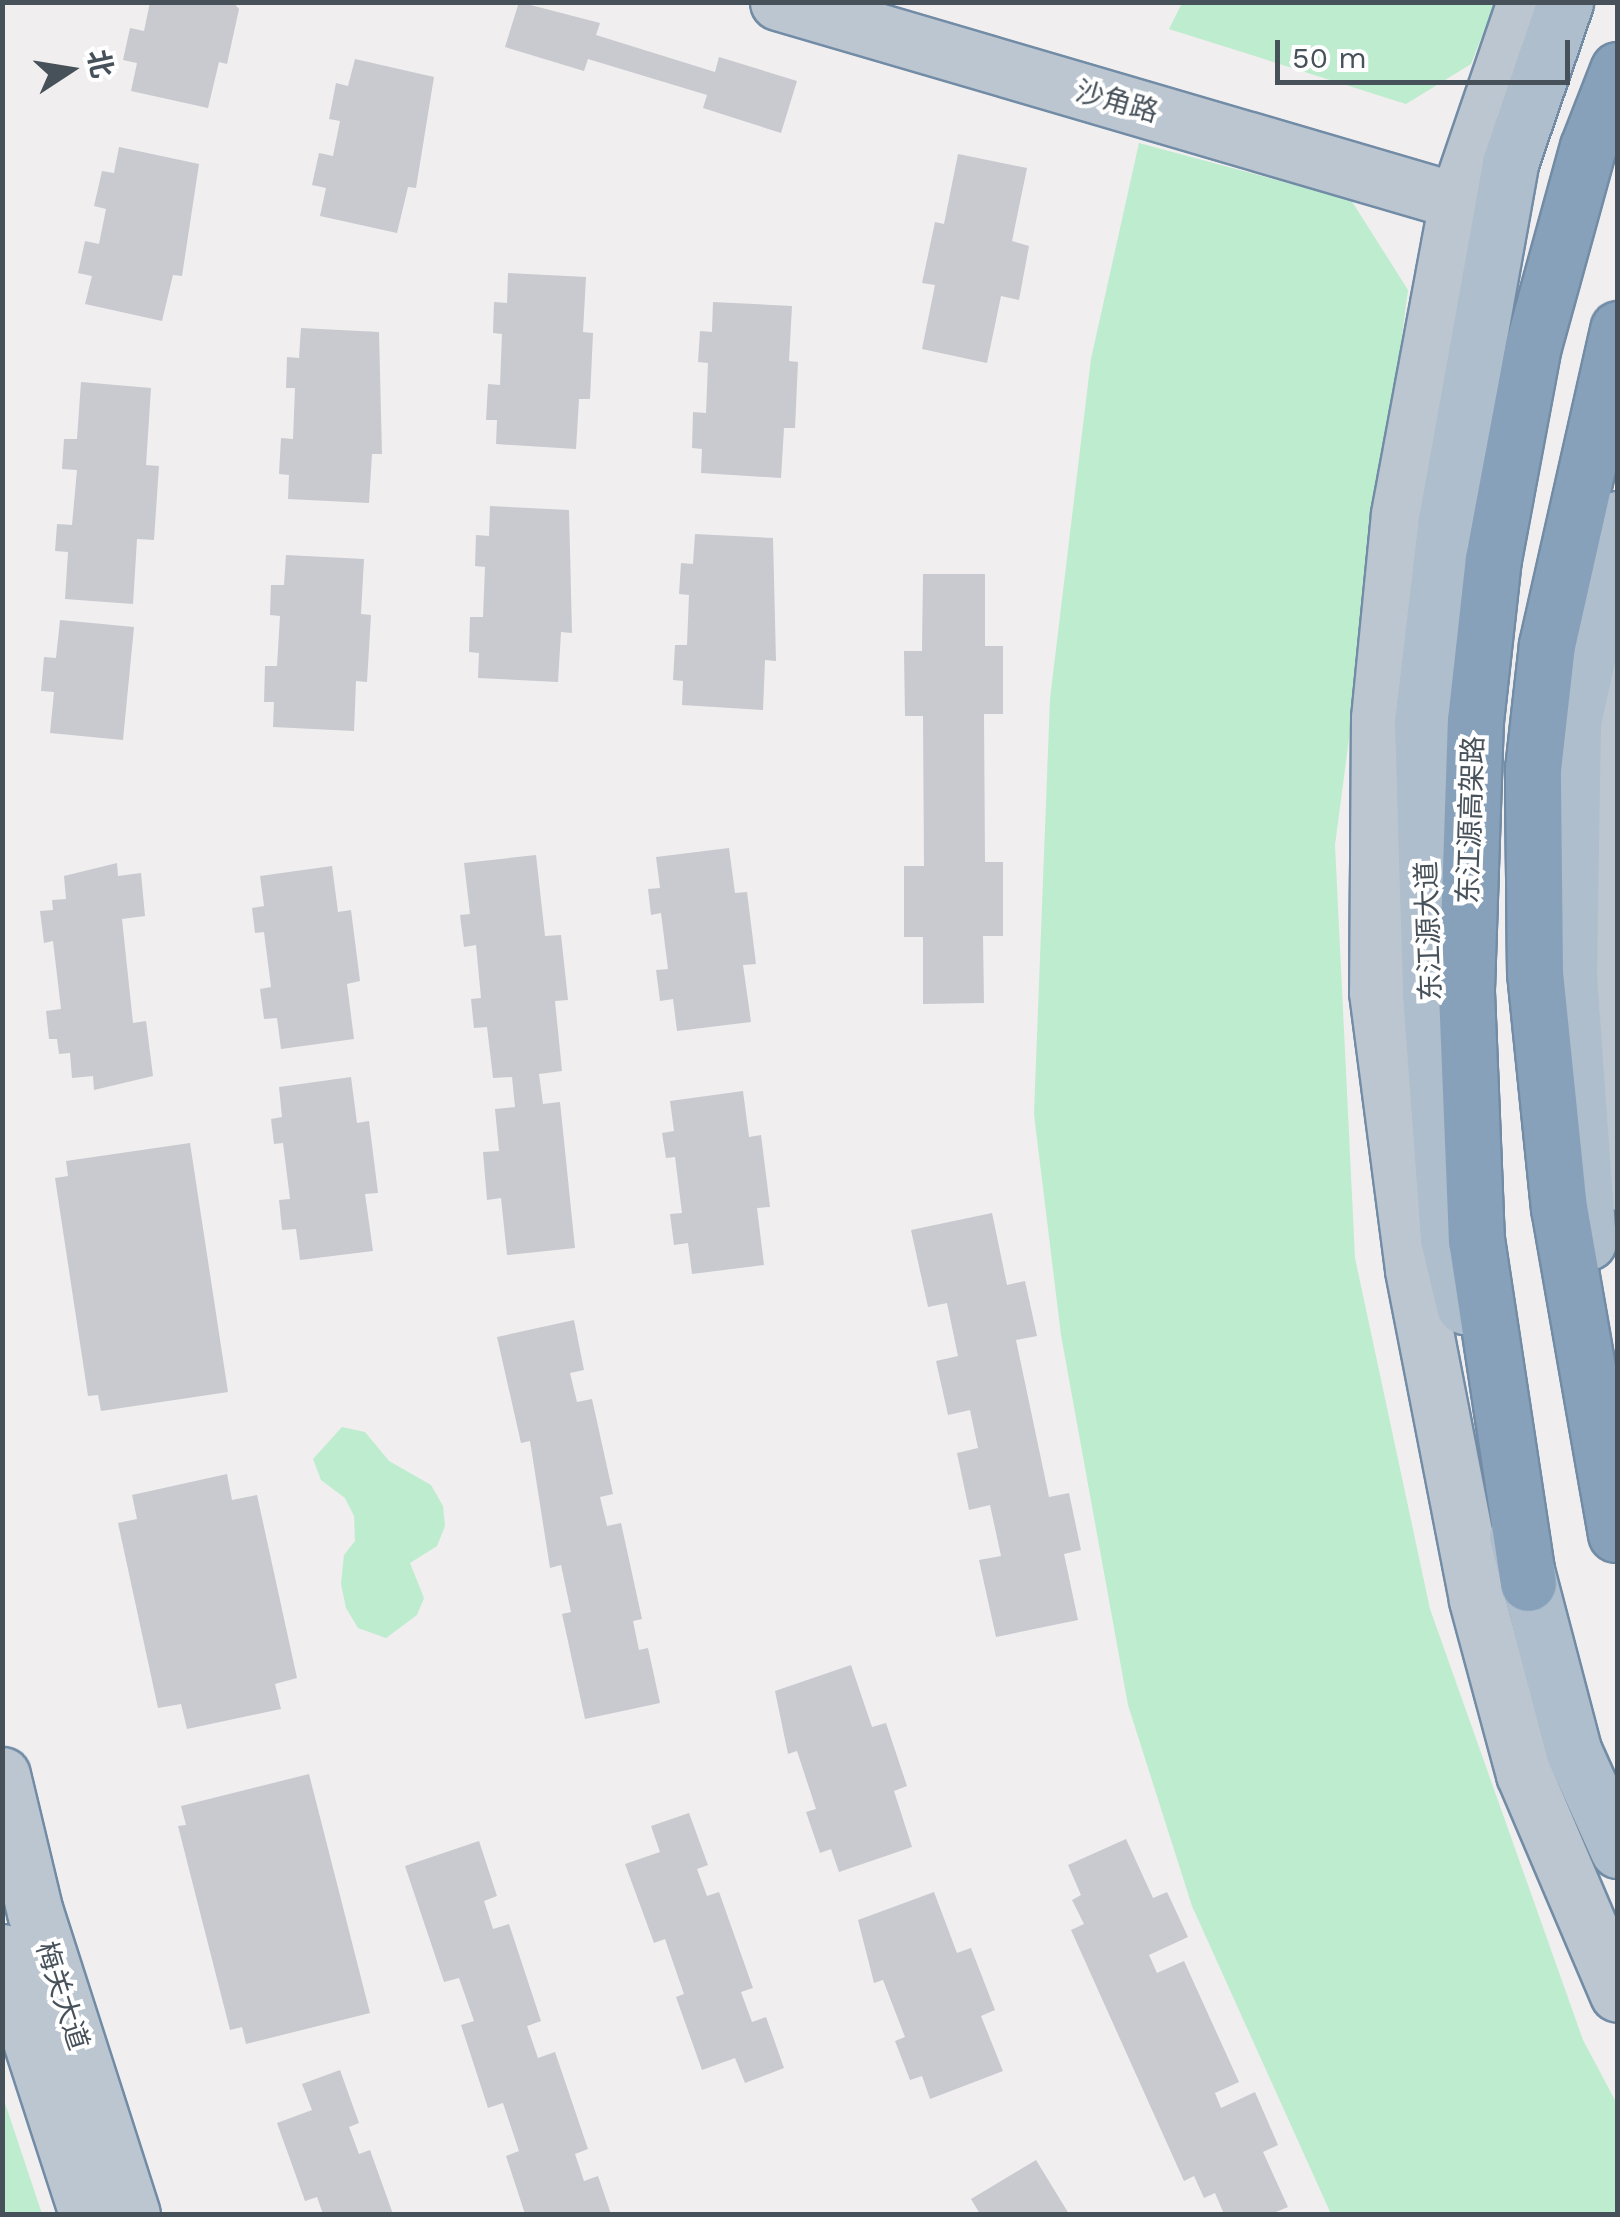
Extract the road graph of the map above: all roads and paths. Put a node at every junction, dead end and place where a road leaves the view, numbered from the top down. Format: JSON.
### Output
{"nodes":[{"id":1,"x":778,"y":2,"type":"edge"},
{"id":2,"x":1525,"y":2,"type":"edge"},
{"id":3,"x":1565,"y":2,"type":"edge"},
{"id":4,"x":1618,"y":70,"type":"edge"},
{"id":5,"x":1457,"y":200,"type":"junction"},
{"id":6,"x":1618,"y":329,"type":"edge"},
{"id":7,"x":1618,"y":519,"type":"edge"},
{"id":8,"x":1618,"y":688,"type":"edge"},
{"id":9,"x":1618,"y":1182,"type":"edge"},
{"id":10,"x":1617,"y":1536,"type":"edge"},
{"id":11,"x":1528,"y":1583,"type":"junction"},
{"id":12,"x":2,"y":1775,"type":"edge"},
{"id":13,"x":1618,"y":1850,"type":"edge"},
{"id":14,"x":2,"y":1952,"type":"edge"},
{"id":15,"x":1618,"y":1994,"type":"edge"},
{"id":16,"x":87,"y":2214,"type":"edge"},
{"id":17,"x":132,"y":2214,"type":"edge"}],
"edges":[{"from":1,"to":5,"type":"street","name":"沙角路"},
{"from":2,"to":5,"type":"street"},
{"from":3,"to":11,"type":"main road","name":"东江源大道"},
{"from":4,"to":11,"type":"highway","name":"东江源高架路"},
{"from":5,"to":15,"type":"street"},
{"from":6,"to":10,"type":"highway"},
{"from":7,"to":10,"type":"main road"},
{"from":8,"to":9,"type":"street"},
{"from":11,"to":13,"type":"main road","name":"东江源大道"},
{"from":12,"to":17,"type":"street","name":"梅关大道"},
{"from":14,"to":16,"type":"street","name":"梅关大道"}]}
